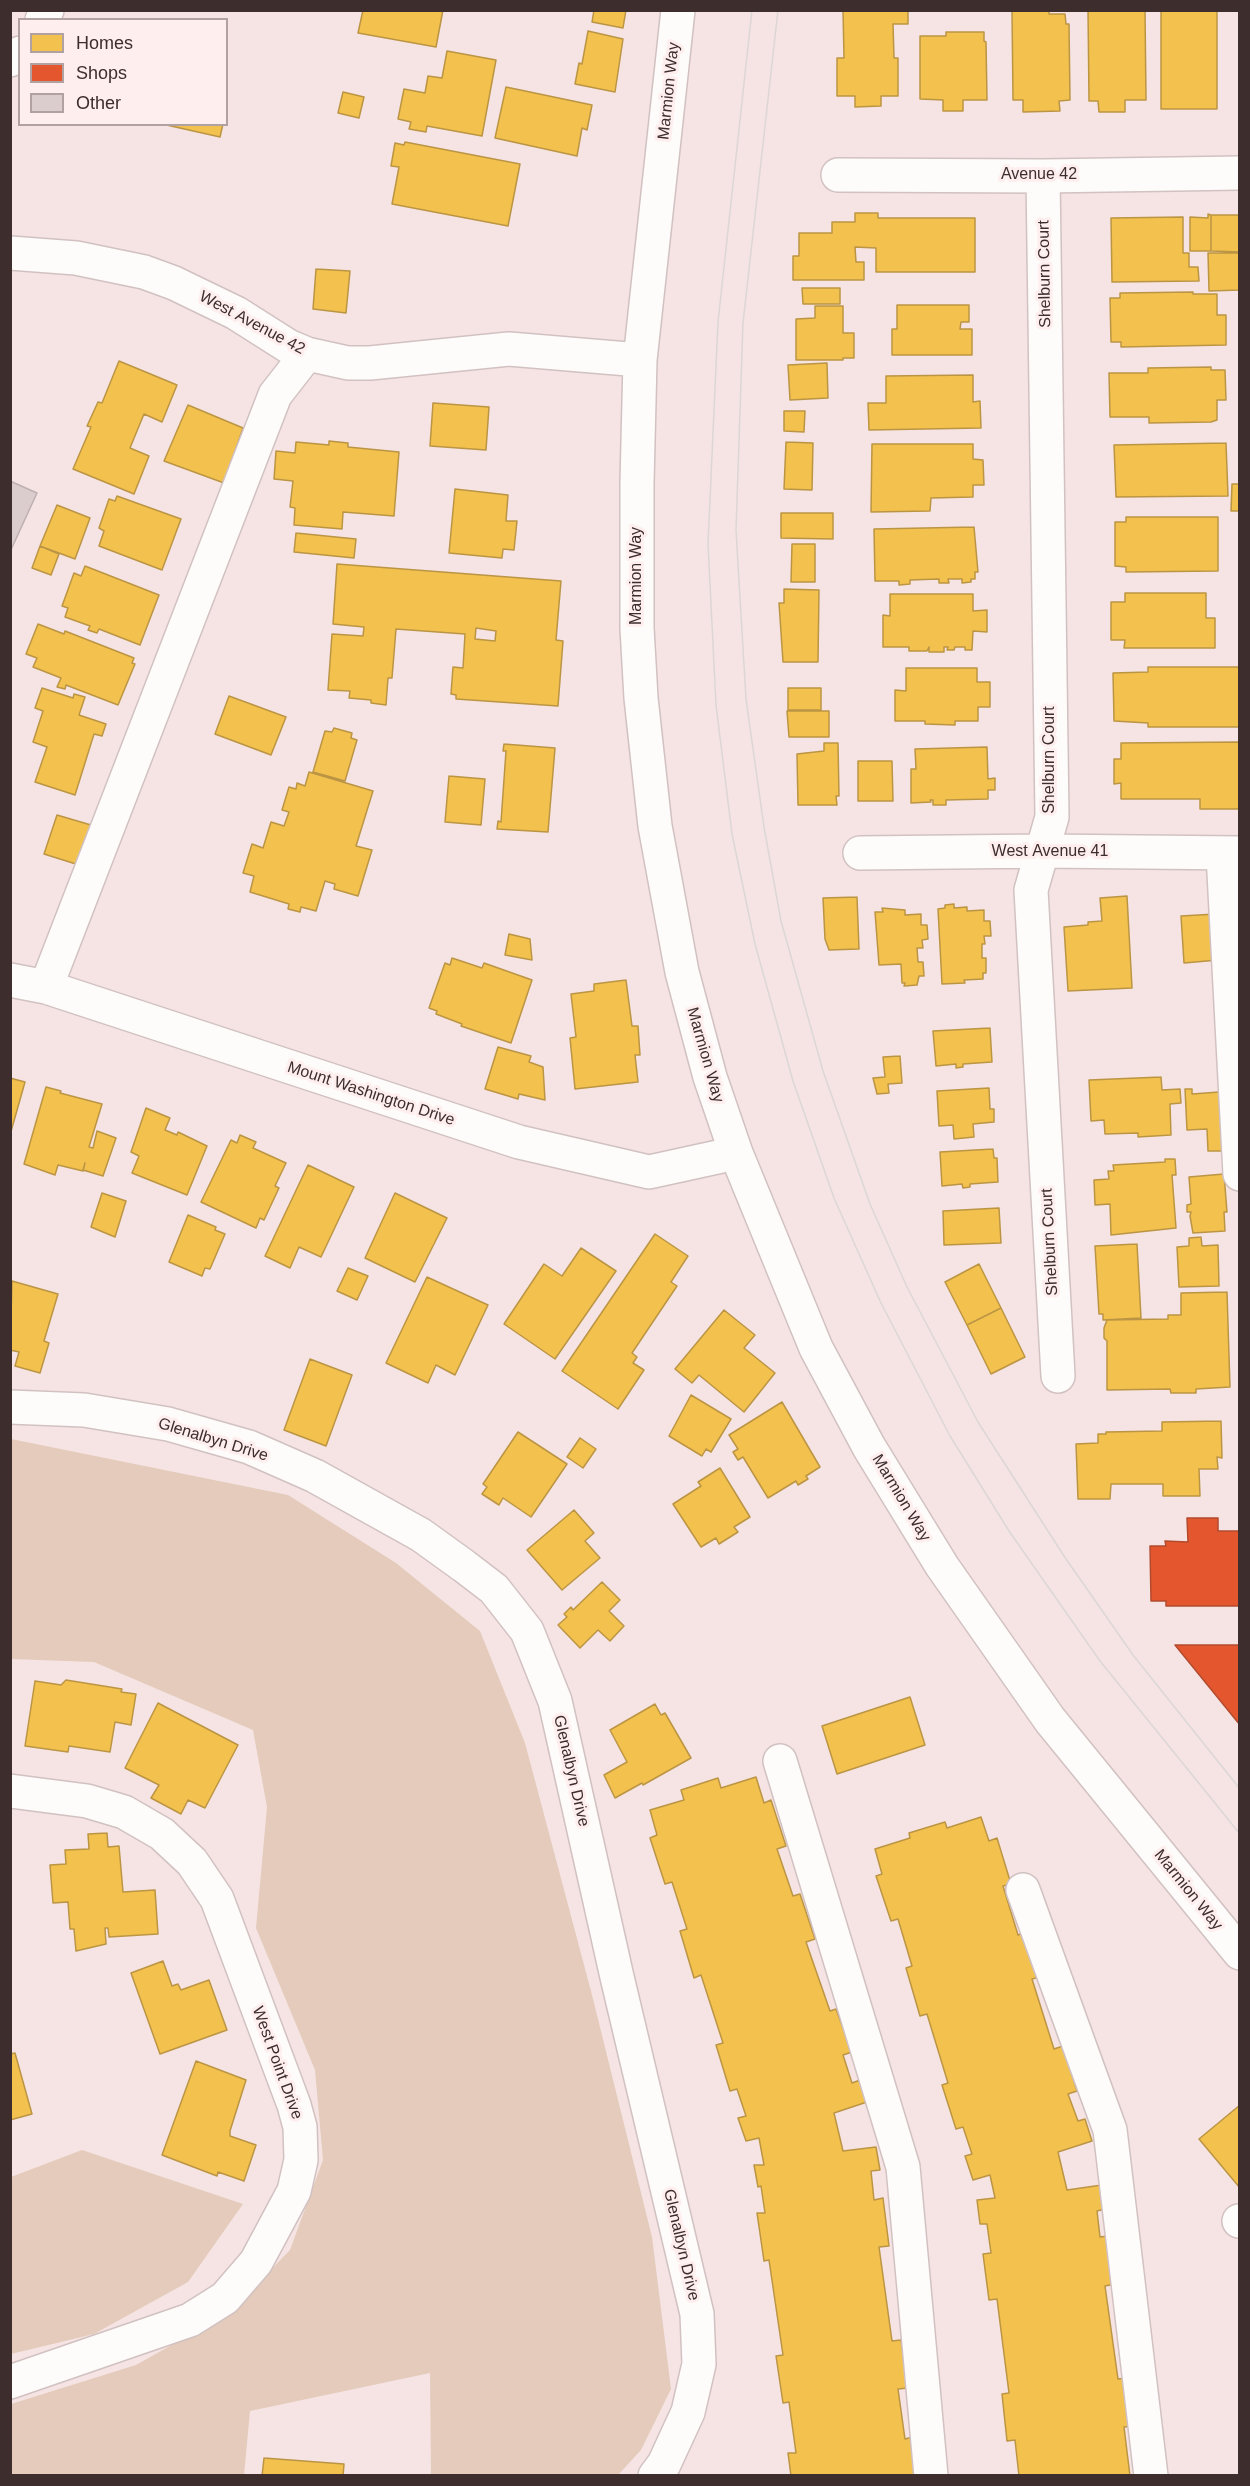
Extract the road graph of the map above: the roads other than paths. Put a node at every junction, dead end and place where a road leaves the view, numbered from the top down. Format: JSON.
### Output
{"nodes":[{"id":1,"x":678,"y":10,"type":"edge"},
{"id":2,"x":1239,"y":173,"type":"edge"},
{"id":3,"x":838,"y":175,"type":"dead end"},
{"id":4,"x":1043,"y":176,"type":"junction"},
{"id":5,"x":10,"y":253,"type":"edge"},
{"id":6,"x":307,"y":354,"type":"junction"},
{"id":7,"x":640,"y":360,"type":"junction"},
{"id":8,"x":1043,"y":851,"type":"junction"},
{"id":9,"x":860,"y":853,"type":"dead end"},
{"id":10,"x":1231,"y":853,"type":"edge"},
{"id":11,"x":10,"y":980,"type":"edge"},
{"id":12,"x":46,"y":987,"type":"junction"},
{"id":13,"x":736,"y":1153,"type":"junction"},
{"id":14,"x":1239,"y":1174,"type":"edge"},
{"id":15,"x":1058,"y":1376,"type":"dead end"},
{"id":16,"x":10,"y":1407,"type":"edge"},
{"id":17,"x":780,"y":1761,"type":"dead end"},
{"id":18,"x":10,"y":1791,"type":"edge"},
{"id":19,"x":1023,"y":1890,"type":"dead end"},
{"id":20,"x":1239,"y":1953,"type":"edge"},
{"id":21,"x":10,"y":2382,"type":"edge"},
{"id":22,"x":655,"y":2475,"type":"edge"},
{"id":23,"x":931,"y":2475,"type":"edge"},
{"id":24,"x":1151,"y":2475,"type":"edge"}],
"edges":[{"from":1,"to":7,"type":"street","name":"Marmion Way"},
{"from":2,"to":4,"type":"street","name":"Avenue 42"},
{"from":3,"to":4,"type":"street","name":"Avenue 42"},
{"from":4,"to":8,"type":"street","name":"Shelburn Court"},
{"from":5,"to":6,"type":"street","name":"West Avenue 42"},
{"from":6,"to":7,"type":"street","name":"West Avenue 42"},
{"from":6,"to":12,"type":"street"},
{"from":7,"to":13,"type":"street","name":"Marmion Way"},
{"from":8,"to":9,"type":"street","name":"West Avenue 41"},
{"from":8,"to":10,"type":"street","name":"West Avenue 41"},
{"from":8,"to":15,"type":"street","name":"Shelburn Court"},
{"from":10,"to":14,"type":"street"},
{"from":11,"to":12,"type":"street","name":"Mount Washington Drive"},
{"from":12,"to":13,"type":"street","name":"Mount Washington Drive"},
{"from":13,"to":20,"type":"street","name":"Marmion Way"},
{"from":16,"to":22,"type":"street","name":"Glenalbyn Drive"},
{"from":17,"to":23,"type":"street"},
{"from":18,"to":21,"type":"street","name":"West Point Drive"},
{"from":19,"to":24,"type":"street"}]}
